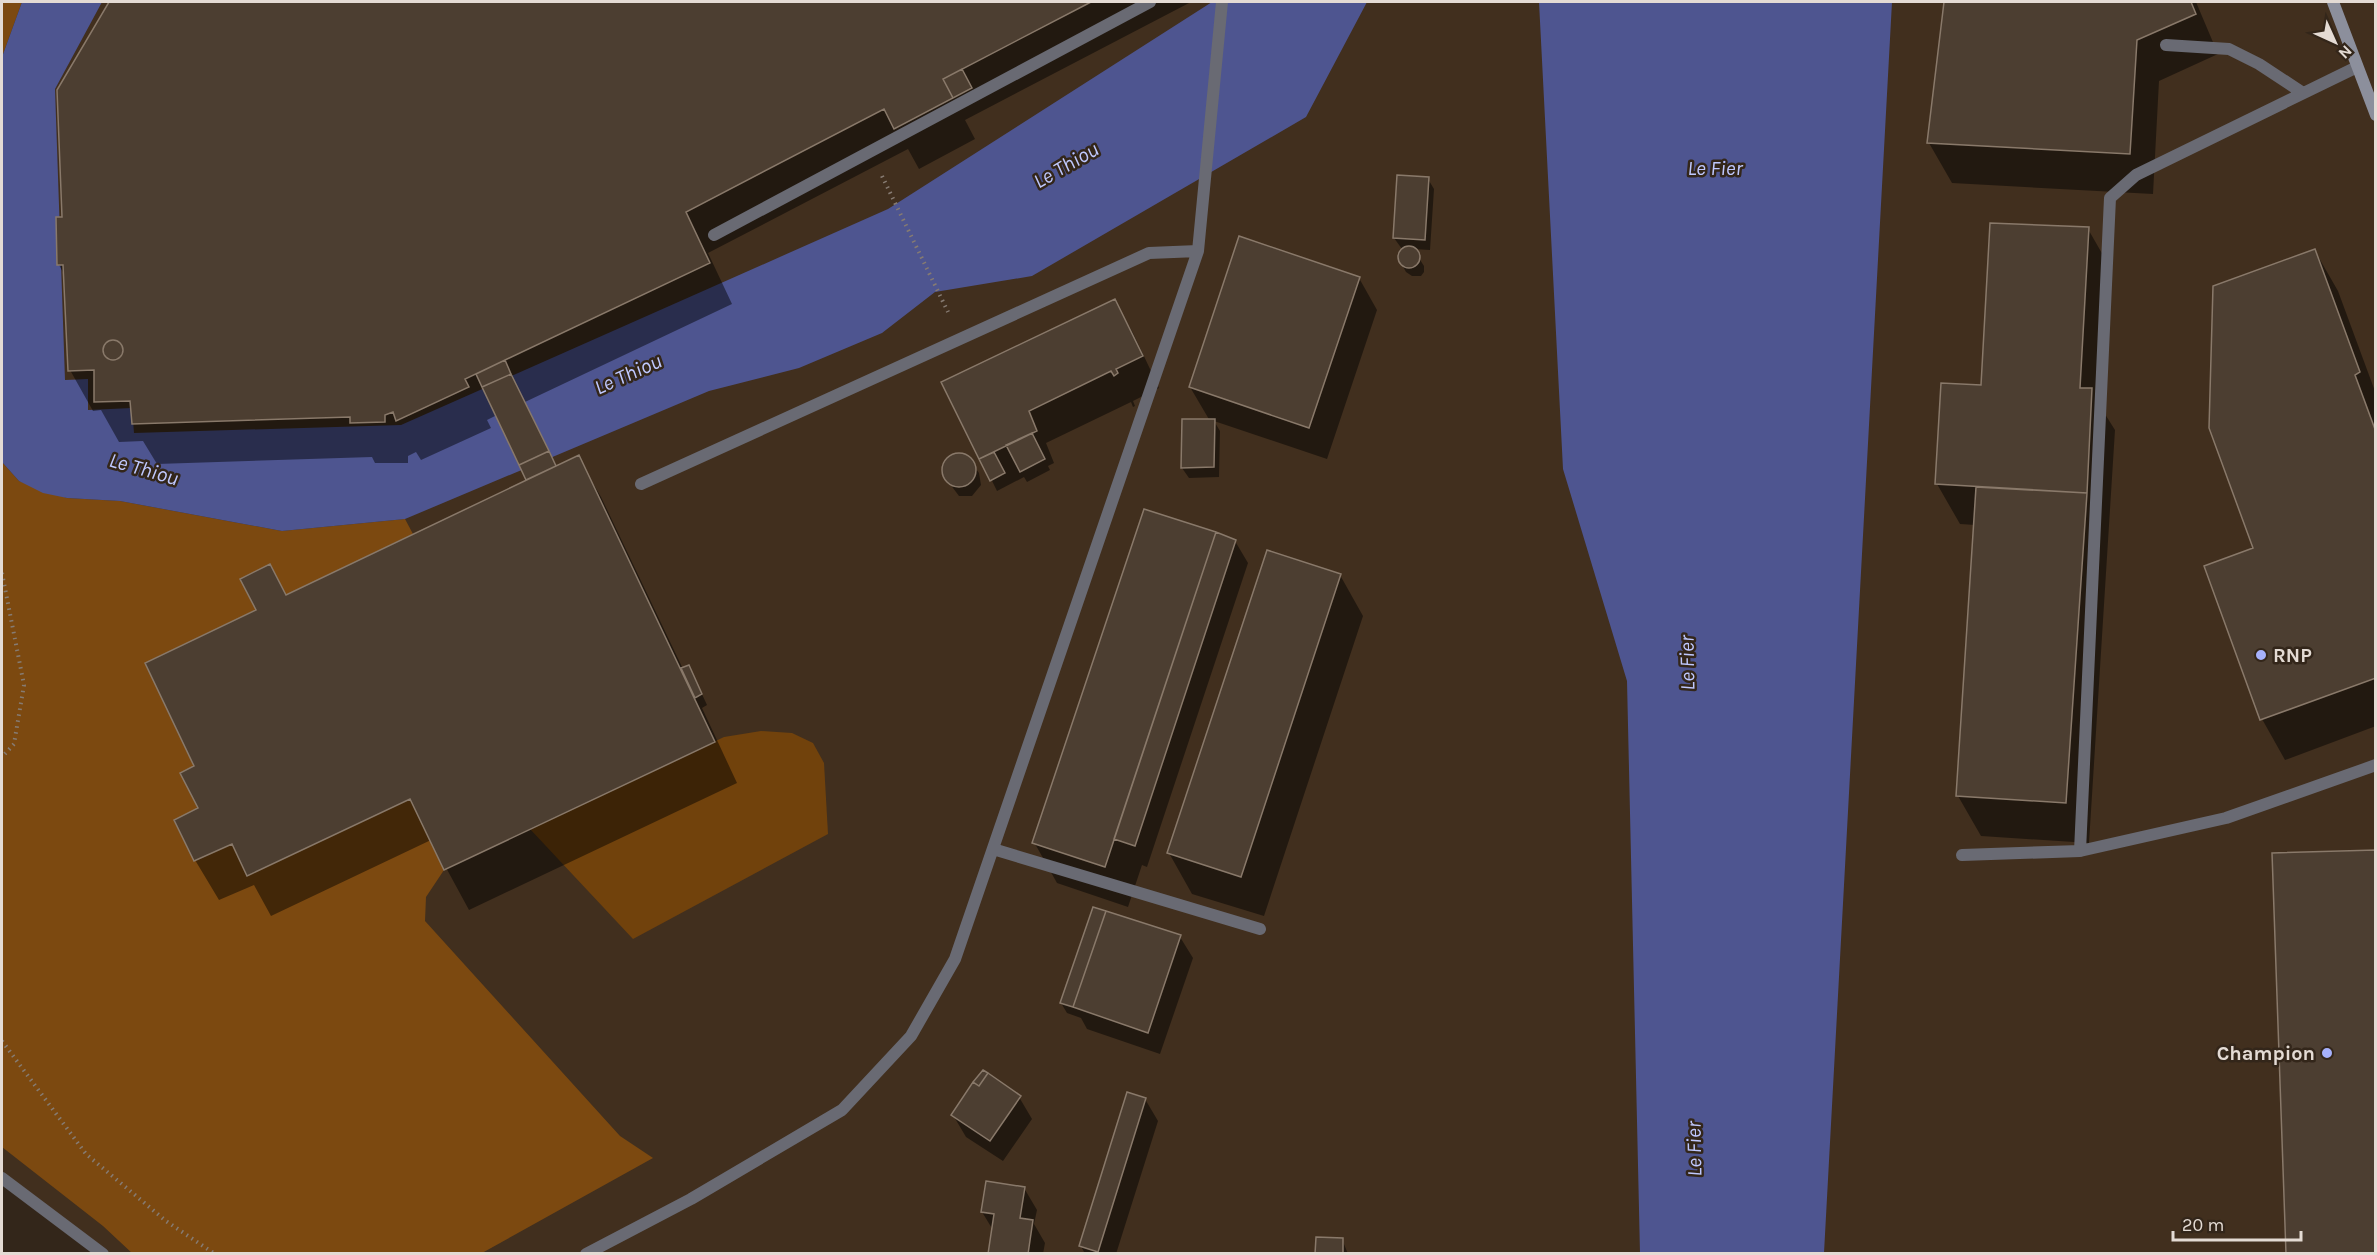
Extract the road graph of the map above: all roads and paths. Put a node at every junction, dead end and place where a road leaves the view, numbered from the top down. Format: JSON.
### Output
{"nodes":[{"id":1,"x":1150,"y":2,"type":"edge"},
{"id":2,"x":1222,"y":2,"type":"edge"},
{"id":3,"x":2333,"y":2,"type":"edge"},
{"id":4,"x":2166,"y":45,"type":"dead end"},
{"id":5,"x":2357,"y":67,"type":"junction"},
{"id":6,"x":2303,"y":93,"type":"junction"},
{"id":7,"x":2376,"y":115,"type":"edge"},
{"id":8,"x":884,"y":181,"type":"dead end"},
{"id":9,"x":714,"y":235,"type":"dead end"},
{"id":10,"x":1198,"y":251,"type":"junction"},
{"id":11,"x":943,"y":302,"type":"dead end"},
{"id":12,"x":641,"y":484,"type":"dead end"},
{"id":13,"x":2,"y":573,"type":"edge"},
{"id":14,"x":2,"y":758,"type":"edge"},
{"id":15,"x":2376,"y":765,"type":"edge"},
{"id":16,"x":993,"y":849,"type":"junction"},
{"id":17,"x":2080,"y":851,"type":"junction"},
{"id":18,"x":1962,"y":855,"type":"dead end"},
{"id":19,"x":1260,"y":929,"type":"dead end"},
{"id":20,"x":2,"y":1041,"type":"edge"},
{"id":21,"x":2,"y":1178,"type":"edge"},
{"id":22,"x":103,"y":1254,"type":"edge"},
{"id":23,"x":215,"y":1254,"type":"edge"},
{"id":24,"x":586,"y":1254,"type":"edge"}],
"edges":[{"from":1,"to":9,"type":"street"},
{"from":2,"to":10,"type":"street"},
{"from":3,"to":5,"type":"street"},
{"from":4,"to":6,"type":"street"},
{"from":5,"to":6,"type":"street"},
{"from":5,"to":7,"type":"street"},
{"from":6,"to":17,"type":"street"},
{"from":8,"to":11,"type":"path"},
{"from":10,"to":12,"type":"street"},
{"from":10,"to":16,"type":"street"},
{"from":13,"to":14,"type":"path"},
{"from":15,"to":17,"type":"street"},
{"from":16,"to":19,"type":"street"},
{"from":16,"to":24,"type":"street"},
{"from":17,"to":18,"type":"street"},
{"from":20,"to":23,"type":"path"},
{"from":21,"to":22,"type":"street"}]}
